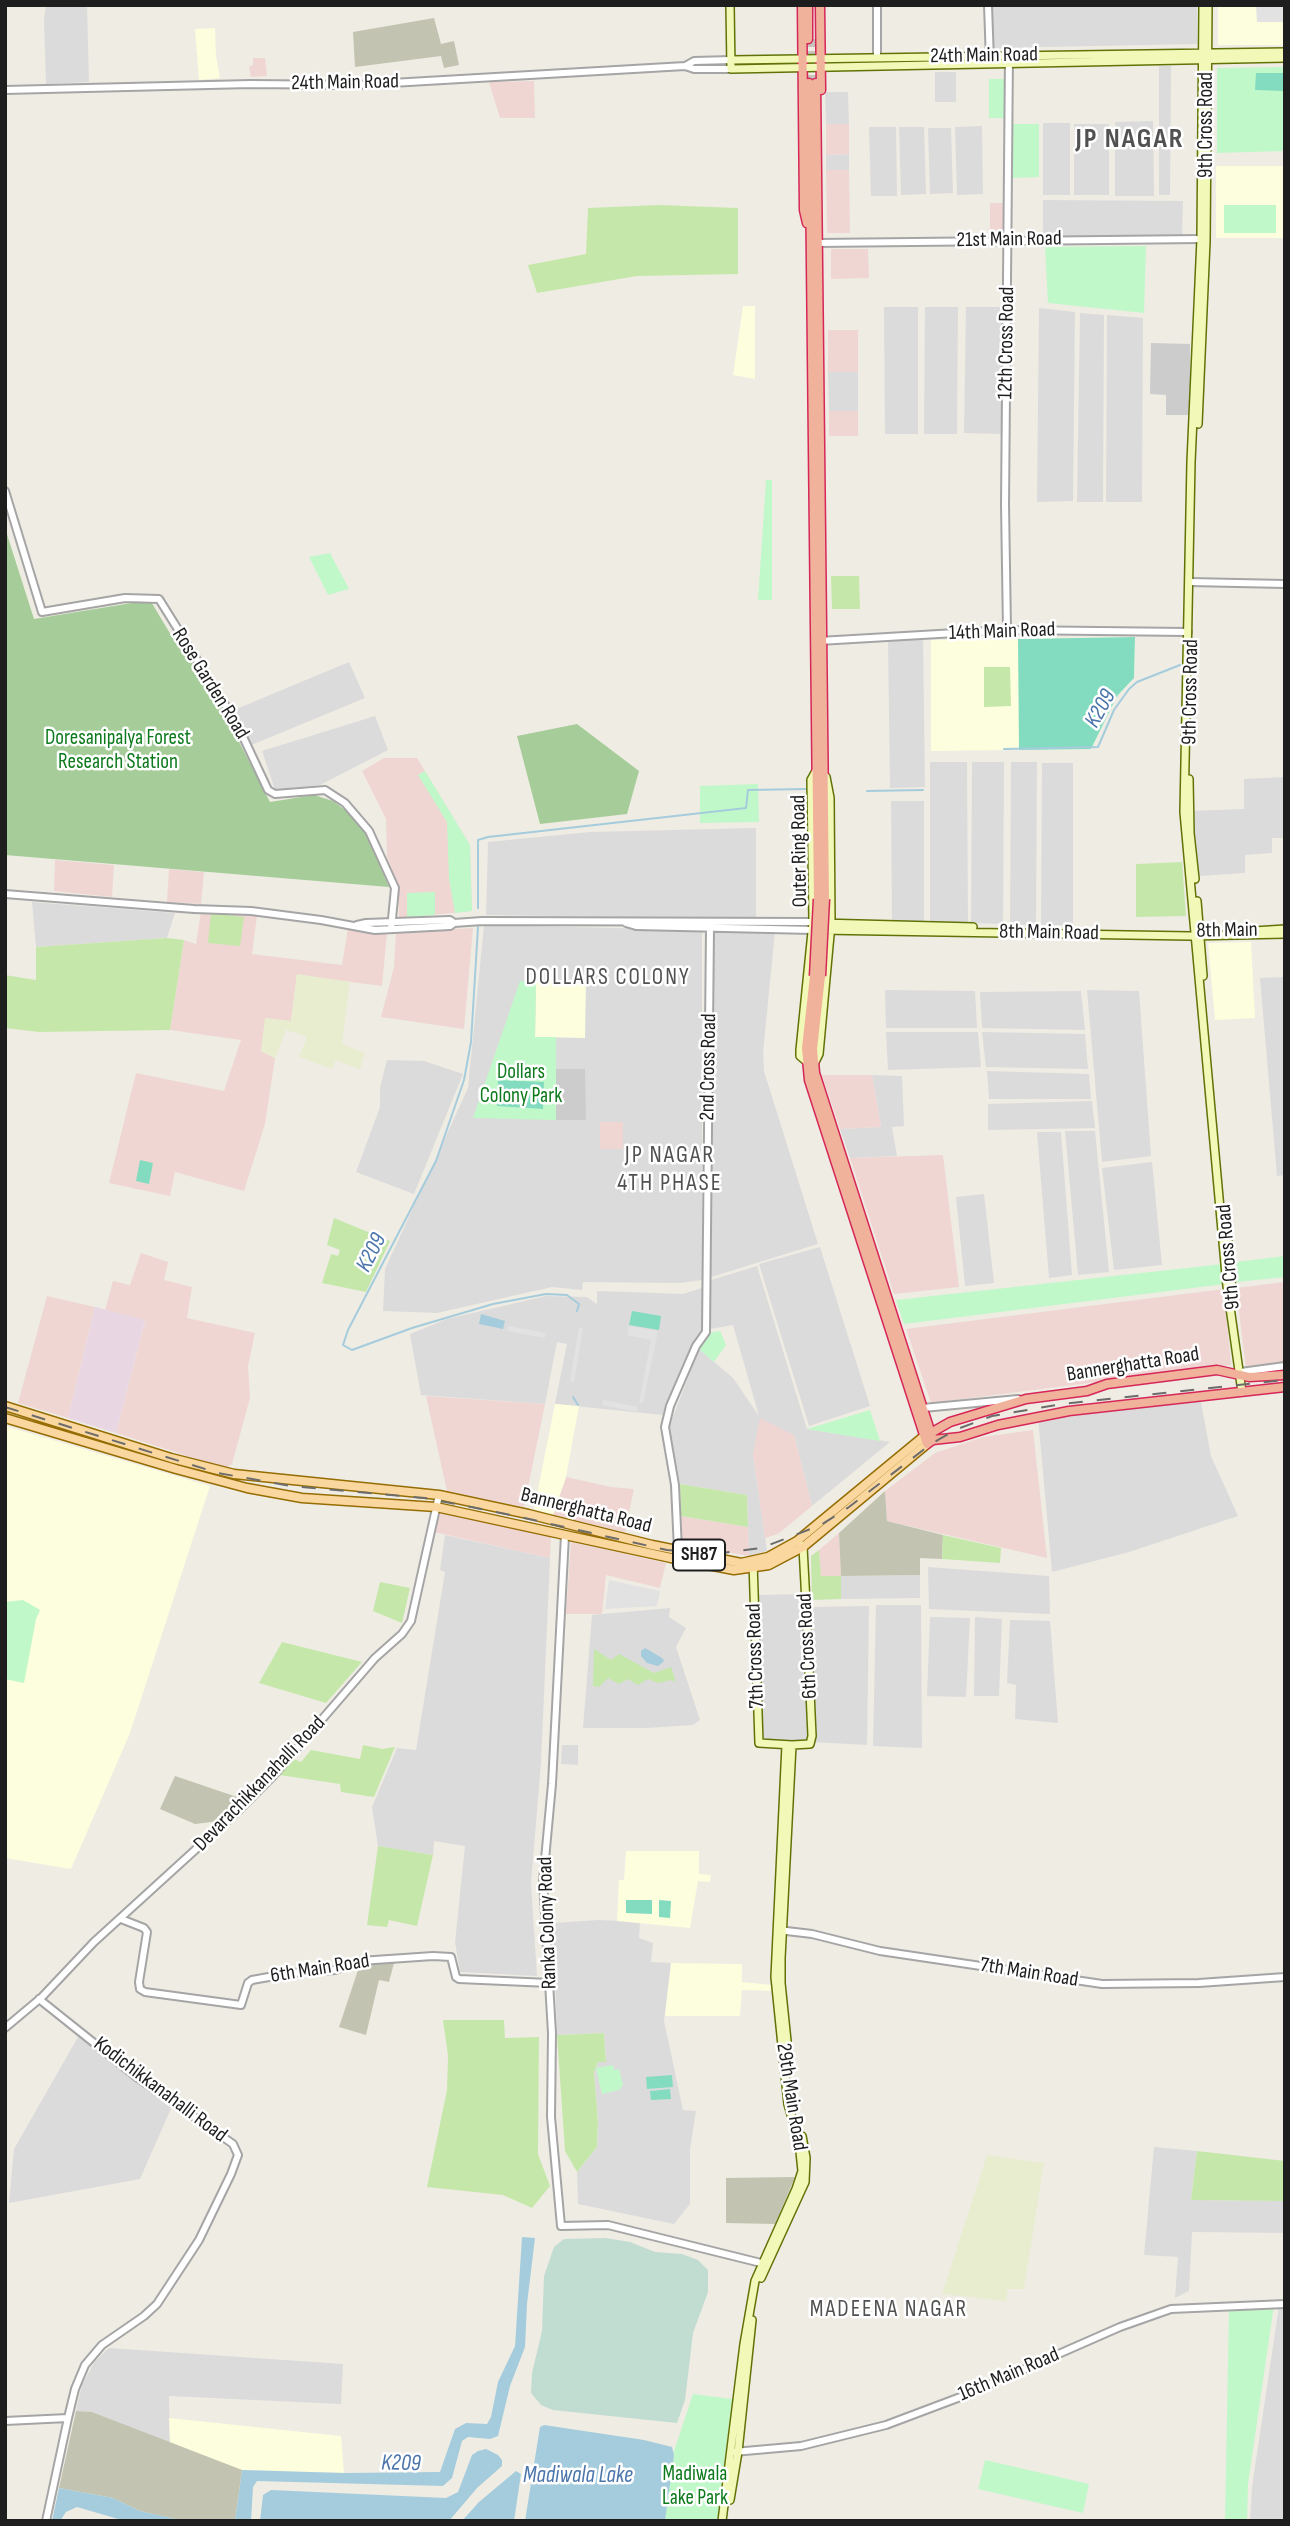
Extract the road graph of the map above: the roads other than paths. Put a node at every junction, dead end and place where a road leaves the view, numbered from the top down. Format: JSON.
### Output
{"nodes":[{"id":1,"x":730,"y":5,"type":"edge"},
{"id":2,"x":802,"y":5,"type":"edge"},
{"id":3,"x":808,"y":5,"type":"edge"},
{"id":4,"x":818,"y":5,"type":"edge"},
{"id":5,"x":877,"y":5,"type":"edge"},
{"id":6,"x":988,"y":5,"type":"edge"},
{"id":7,"x":1203,"y":5,"type":"edge"},
{"id":8,"x":1208,"y":5,"type":"edge"},
{"id":9,"x":1285,"y":52,"type":"edge"},
{"id":10,"x":1205,"y":55,"type":"junction"},
{"id":11,"x":877,"y":58,"type":"junction"},
{"id":12,"x":1285,"y":58,"type":"edge"},
{"id":13,"x":1009,"y":59,"type":"junction"},
{"id":14,"x":990,"y":60,"type":"junction"},
{"id":15,"x":802,"y":63,"type":"junction"},
{"id":16,"x":821,"y":63,"type":"junction"},
{"id":17,"x":731,"y":64,"type":"junction"},
{"id":18,"x":812,"y":83,"type":"tunnel mouth"},
{"id":19,"x":5,"y":90,"type":"edge"},
{"id":20,"x":1201,"y":239,"type":"junction"},
{"id":21,"x":815,"y":240,"type":"junction"},
{"id":22,"x":1009,"y":241,"type":"junction"},
{"id":23,"x":5,"y":491,"type":"edge"},
{"id":24,"x":1192,"y":582,"type":"junction"},
{"id":25,"x":1285,"y":584,"type":"edge"},
{"id":26,"x":1007,"y":630,"type":"junction"},
{"id":27,"x":1188,"y":632,"type":"junction"},
{"id":28,"x":819,"y":641,"type":"junction"},
{"id":29,"x":820,"y":771,"type":"junction"},
{"id":30,"x":5,"y":894,"type":"edge"},
{"id":31,"x":626,"y":923,"type":"junction"},
{"id":32,"x":392,"y":926,"type":"junction"},
{"id":33,"x":813,"y":926,"type":"junction"},
{"id":34,"x":831,"y":927,"type":"junction"},
{"id":35,"x":710,"y":928,"type":"junction"},
{"id":36,"x":1170,"y":931,"type":"joint"},
{"id":37,"x":1285,"y":932,"type":"edge"},
{"id":38,"x":1198,"y":934,"type":"junction"},
{"id":39,"x":810,"y":1063,"type":"junction"},
{"id":40,"x":1285,"y":1366,"type":"edge"},
{"id":41,"x":1271,"y":1372,"type":"junction"},
{"id":42,"x":1241,"y":1374,"type":"junction"},
{"id":43,"x":1285,"y":1375,"type":"edge"},
{"id":44,"x":1285,"y":1387,"type":"edge"},
{"id":45,"x":1242,"y":1392,"type":"junction"},
{"id":46,"x":1026,"y":1399,"type":"junction"},
{"id":47,"x":5,"y":1406,"type":"edge"},
{"id":48,"x":923,"y":1408,"type":"junction"},
{"id":49,"x":5,"y":1419,"type":"edge"},
{"id":50,"x":928,"y":1438,"type":"junction"},
{"id":51,"x":439,"y":1495,"type":"junction"},
{"id":52,"x":436,"y":1507,"type":"junction"},
{"id":53,"x":565,"y":1535,"type":"junction"},
{"id":54,"x":800,"y":1544,"type":"junction"},
{"id":55,"x":678,"y":1550,"type":"junction"},
{"id":56,"x":754,"y":1565,"type":"junction"},
{"id":57,"x":789,"y":1745,"type":"junction"},
{"id":58,"x":121,"y":1919,"type":"junction"},
{"id":59,"x":779,"y":1930,"type":"junction"},
{"id":60,"x":1285,"y":1977,"type":"edge"},
{"id":61,"x":549,"y":1983,"type":"junction"},
{"id":62,"x":39,"y":1999,"type":"junction"},
{"id":63,"x":5,"y":2028,"type":"edge"},
{"id":64,"x":764,"y":2264,"type":"junction"},
{"id":65,"x":1285,"y":2304,"type":"edge"},
{"id":66,"x":68,"y":2418,"type":"junction"},
{"id":67,"x":5,"y":2421,"type":"edge"},
{"id":68,"x":735,"y":2452,"type":"junction"},
{"id":69,"x":46,"y":2521,"type":"edge"},
{"id":70,"x":725,"y":2521,"type":"edge"}],
"edges":[{"from":1,"to":17,"type":"main road"},
{"from":2,"to":15,"type":"highway"},
{"from":3,"to":4,"type":"highway"},
{"from":4,"to":16,"type":"highway"},
{"from":5,"to":11,"type":"street"},
{"from":6,"to":14,"type":"street"},
{"from":7,"to":10,"type":"main road","name":"9th Cross Road"},
{"from":8,"to":10,"type":"main road","name":"9th Cross Road"},
{"from":9,"to":10,"type":"main road","name":"24th Main Road"},
{"from":10,"to":12,"type":"main road","name":"24th Main Road"},
{"from":10,"to":13,"type":"main road","name":"24th Main Road"},
{"from":10,"to":20,"type":"main road","name":"9th Cross Road"},
{"from":10,"to":24,"type":"main road","name":"9th Cross Road"},
{"from":11,"to":14,"type":"main road","name":"24th Main Road"},
{"from":11,"to":16,"type":"main road","name":"24th Main Road"},
{"from":13,"to":14,"type":"main road","name":"24th Main Road"},
{"from":13,"to":22,"type":"street","name":"12th Cross Road"},
{"from":14,"to":16,"type":"main road","name":"24th Main Road"},
{"from":15,"to":16,"type":"main road","name":"24th Main Road"},
{"from":15,"to":17,"type":"main road","name":"24th Main Road"},
{"from":15,"to":21,"type":"highway"},
{"from":16,"to":21,"type":"highway"},
{"from":17,"to":19,"type":"street","name":"24th Main Road"},
{"from":18,"to":21,"type":"highway"},
{"from":20,"to":22,"type":"street","name":"21st Main Road"},
{"from":20,"to":24,"type":"main road","name":"9th Cross Road"},
{"from":21,"to":22,"type":"street","name":"21st Main Road"},
{"from":21,"to":28,"type":"highway","name":"Outer Ring Road"},
{"from":22,"to":26,"type":"street","name":"12th Cross Road"},
{"from":23,"to":32,"type":"street","name":"Rose Garden Road"},
{"from":24,"to":25,"type":"street"},
{"from":24,"to":27,"type":"main road","name":"9th Cross Road"},
{"from":24,"to":38,"type":"main road","name":"9th Cross Road"},
{"from":26,"to":27,"type":"street","name":"14th Main Road"},
{"from":26,"to":28,"type":"street","name":"14th Main Road"},
{"from":27,"to":38,"type":"main road","name":"9th Cross Road"},
{"from":28,"to":29,"type":"highway","name":"Outer Ring Road"},
{"from":29,"to":33,"type":"main road"},
{"from":29,"to":34,"type":"main road","name":"Outer Ring Road"},
{"from":29,"to":39,"type":"highway","name":"Outer Ring Road","bridge":true},
{"from":30,"to":32,"type":"street"},
{"from":31,"to":32,"type":"street"},
{"from":31,"to":33,"type":"street"},
{"from":31,"to":35,"type":"street"},
{"from":33,"to":34,"type":"main road","name":"8th Main Road"},
{"from":33,"to":35,"type":"street"},
{"from":33,"to":39,"type":"main road"},
{"from":34,"to":36,"type":"main road","name":"8th Main Road"},
{"from":34,"to":38,"type":"main road","name":"8th Main Road"},
{"from":34,"to":39,"type":"main road","name":"Outer Ring Road"},
{"from":35,"to":55,"type":"street","name":"2nd Cross Road"},
{"from":36,"to":38,"type":"main road","name":"8th Main"},
{"from":37,"to":38,"type":"main road","name":"8th Main"},
{"from":38,"to":42,"type":"main road","name":"9th Cross Road"},
{"from":39,"to":48,"type":"highway","name":"Outer Ring Road"},
{"from":39,"to":50,"type":"highway","name":"Outer Ring Road"},
{"from":40,"to":41,"type":"street"},
{"from":41,"to":42,"type":"highway","name":"Bannerghatta Road"},
{"from":41,"to":43,"type":"highway","name":"Bannerghatta Road"},
{"from":42,"to":45,"type":"main road","name":"9th Cross Road"},
{"from":42,"to":46,"type":"highway","name":"Bannerghatta Road"},
{"from":44,"to":45,"type":"highway","name":"Bannerghatta Road"},
{"from":45,"to":50,"type":"highway","name":"Bannerghatta Road"},
{"from":46,"to":48,"type":"street"},
{"from":46,"to":50,"type":"highway","name":"Bannerghatta Road"},
{"from":47,"to":51,"type":"main road","name":"Bannerghatta Road","number":"SH87"},
{"from":48,"to":50,"type":"highway","name":"Outer Ring Road"},
{"from":49,"to":52,"type":"main road","name":"Bannerghatta Road","number":"SH87"},
{"from":50,"to":54,"type":"main road","name":"Bannerghatta Road","number":"SH87"},
{"from":51,"to":52,"type":"street","name":"Devarachikkanahalli Road"},
{"from":51,"to":55,"type":"main road","name":"Bannerghatta Road","number":"SH87"},
{"from":52,"to":53,"type":"main road","name":"Bannerghatta Road","number":"SH87"},
{"from":52,"to":58,"type":"street","name":"Devarachikkanahalli Road"},
{"from":53,"to":56,"type":"main road","name":"Bannerghatta Road","number":"SH87"},
{"from":53,"to":61,"type":"street","name":"Ranka Colony Road"},
{"from":54,"to":56,"type":"main road","name":"Bannerghatta Road","number":"SH87"},
{"from":54,"to":57,"type":"main road","name":"6th Cross Road"},
{"from":55,"to":56,"type":"main road","name":"Bannerghatta Road","number":"SH87"},
{"from":56,"to":57,"type":"main road","name":"7th Cross Road"},
{"from":57,"to":59,"type":"main road","name":"29th Main Road"},
{"from":58,"to":61,"type":"street","name":"6th Main Road"},
{"from":58,"to":62,"type":"street","name":"Devarachikkanahalli Road"},
{"from":59,"to":60,"type":"street","name":"7th Main Road"},
{"from":59,"to":64,"type":"main road","name":"29th Main Road"},
{"from":61,"to":64,"type":"street","name":"Ranka Colony Road"},
{"from":62,"to":63,"type":"street","name":"Devarachikkanahalli Road"},
{"from":62,"to":66,"type":"street","name":"Kodichikkanahalli Road"},
{"from":64,"to":68,"type":"main road","name":"29th Main Road"},
{"from":65,"to":68,"type":"street","name":"16th Main Road"},
{"from":66,"to":67,"type":"street"},
{"from":66,"to":69,"type":"street","name":"Kodichikkanahalli Road"},
{"from":68,"to":70,"type":"main road","name":"29th Main Road"}]}
